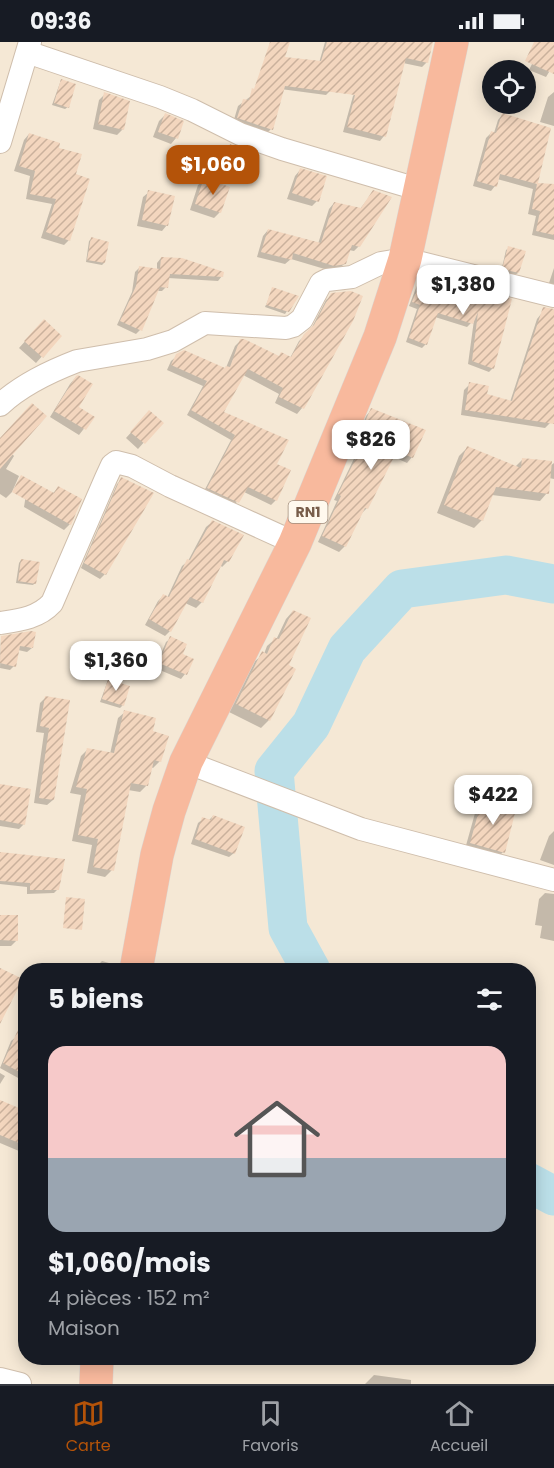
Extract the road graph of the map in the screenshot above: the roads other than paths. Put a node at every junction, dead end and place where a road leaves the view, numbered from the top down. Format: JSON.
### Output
{"nodes":[{"id":1,"x":452,"y":42,"type":"edge"},
{"id":2,"x":29,"y":47,"type":"edge"},
{"id":3,"x":0,"y":142,"type":"edge"},
{"id":4,"x":422,"y":190,"type":"junction"},
{"id":5,"x":405,"y":259,"type":"junction"},
{"id":6,"x":554,"y":296,"type":"edge"},
{"id":7,"x":0,"y":405,"type":"edge"},
{"id":8,"x":295,"y":543,"type":"junction"},
{"id":9,"x":0,"y":623,"type":"edge"},
{"id":10,"x":186,"y":762,"type":"junction"},
{"id":11,"x":554,"y":880,"type":"edge"},
{"id":12,"x":137,"y":963,"type":"edge"},
{"id":13,"x":97,"y":1365,"type":"edge"},
{"id":14,"x":0,"y":1379,"type":"edge"},
{"id":15,"x":20,"y":1384,"type":"edge"},
{"id":16,"x":96,"y":1384,"type":"edge"}],
"edges":[{"from":1,"to":4,"type":"highway","number":"RN1"},
{"from":2,"to":3,"type":"street"},
{"from":2,"to":4,"type":"street"},
{"from":4,"to":5,"type":"highway","number":"RN1"},
{"from":5,"to":6,"type":"street"},
{"from":5,"to":7,"type":"street"},
{"from":5,"to":8,"type":"highway","number":"RN1"},
{"from":8,"to":9,"type":"street"},
{"from":8,"to":10,"type":"highway","number":"RN1"},
{"from":10,"to":11,"type":"street"},
{"from":10,"to":12,"type":"highway","number":"RN1"},
{"from":13,"to":16,"type":"highway"},
{"from":14,"to":15,"type":"street"}]}
